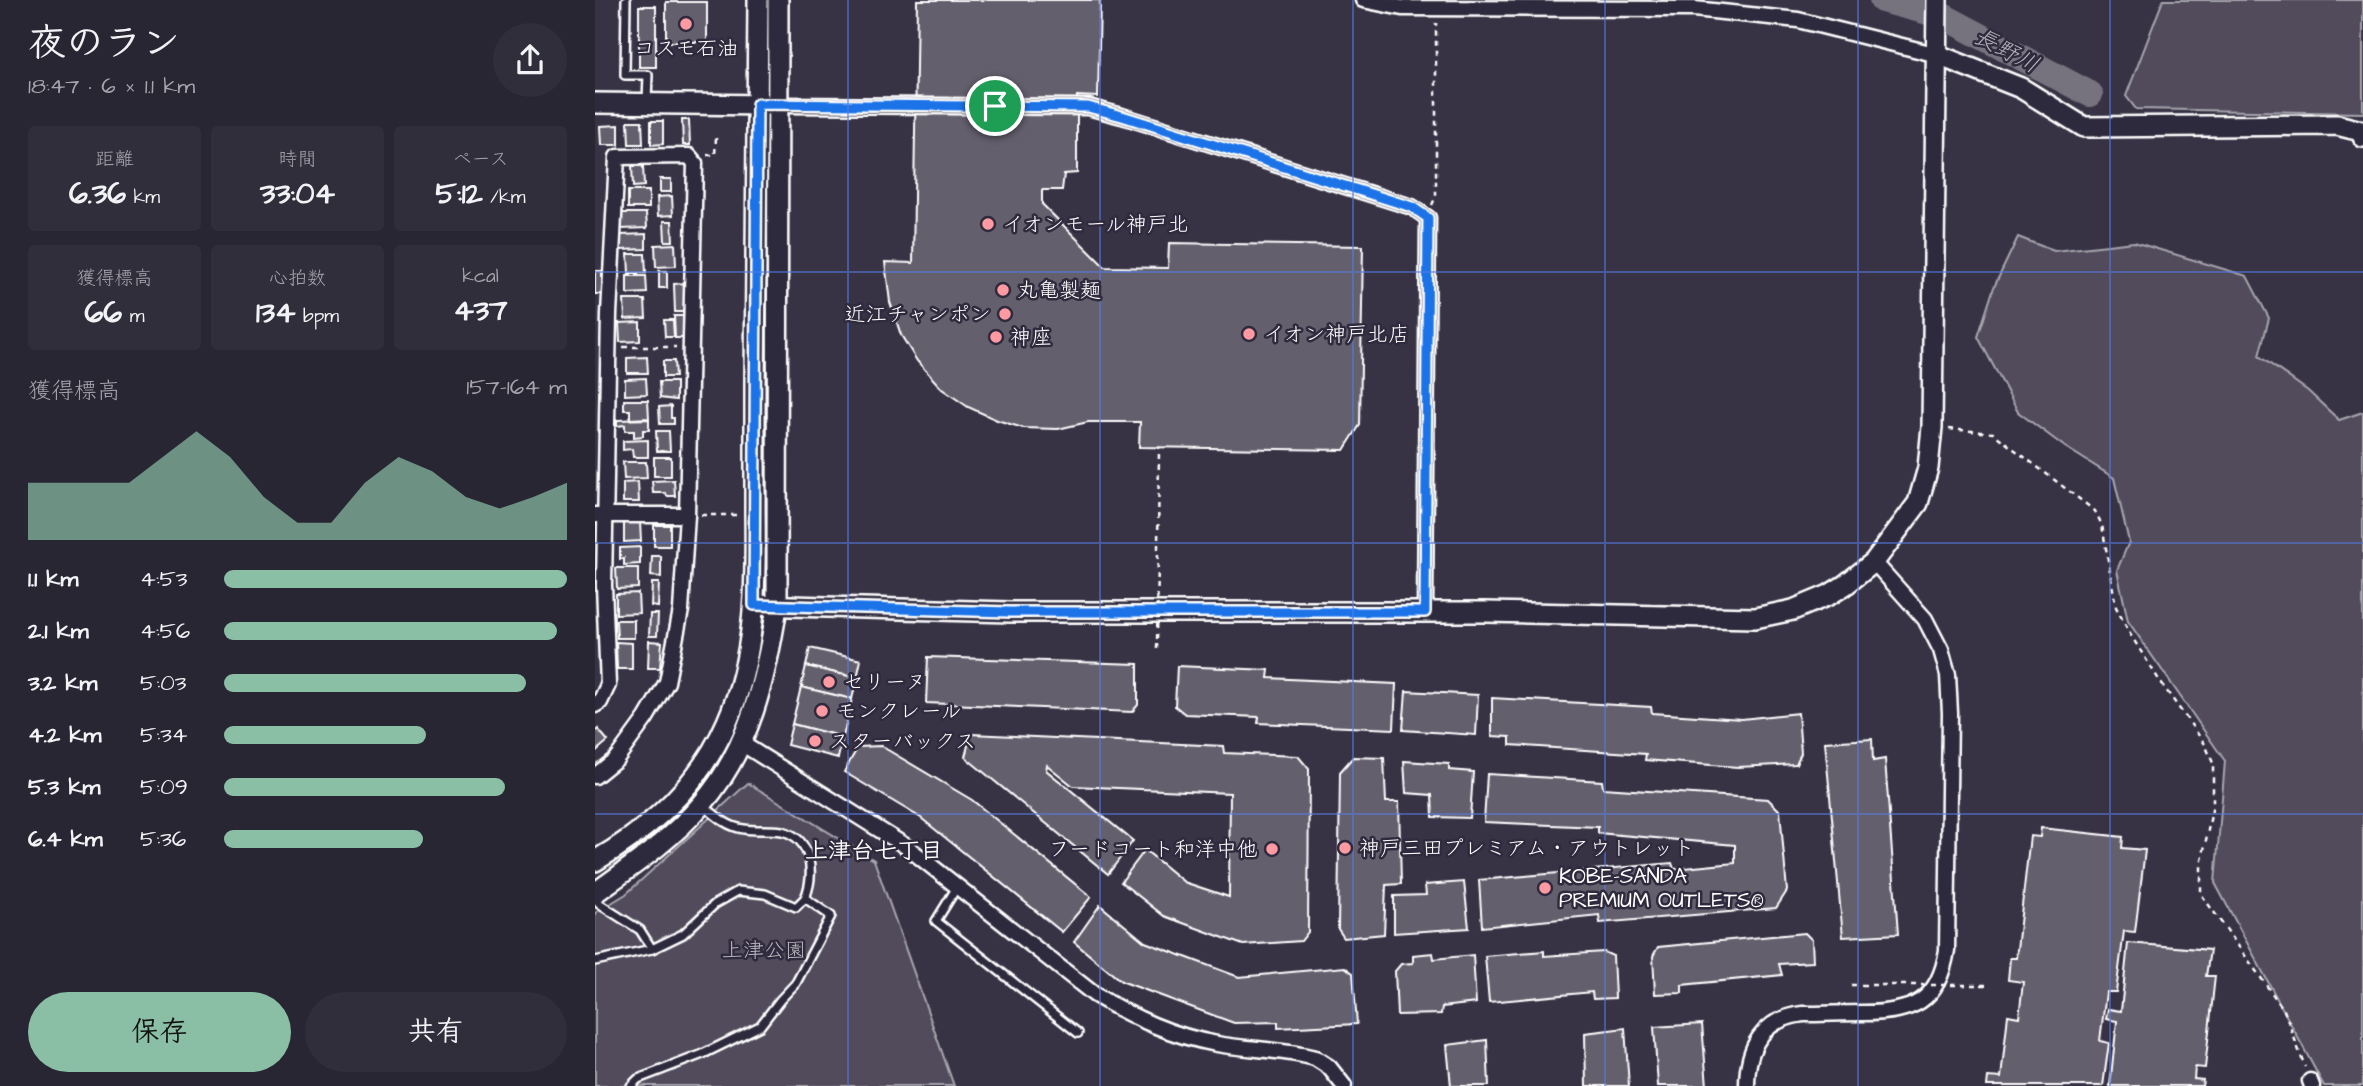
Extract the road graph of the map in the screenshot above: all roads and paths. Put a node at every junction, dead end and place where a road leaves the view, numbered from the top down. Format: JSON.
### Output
{"nodes":[{"id":1,"x":626,"y":0,"type":"edge"},
{"id":2,"x":758,"y":0,"type":"edge"},
{"id":3,"x":778,"y":0,"type":"edge"},
{"id":4,"x":1363,"y":0,"type":"edge"},
{"id":5,"x":1937,"y":0,"type":"edge"},
{"id":6,"x":1436,"y":8,"type":"junction"},
{"id":7,"x":1938,"y":55,"type":"junction"},
{"id":8,"x":595,"y":103,"type":"edge"},
{"id":9,"x":647,"y":103,"type":"junction"},
{"id":10,"x":757,"y":104,"type":"junction"},
{"id":11,"x":777,"y":105,"type":"junction"},
{"id":12,"x":2362,"y":133,"type":"edge"},
{"id":13,"x":716,"y":138,"type":"dead end"},
{"id":14,"x":689,"y":156,"type":"junction"},
{"id":15,"x":1428,"y":218,"type":"junction"},
{"id":16,"x":691,"y":346,"type":"junction"},
{"id":17,"x":609,"y":348,"type":"junction"},
{"id":18,"x":1932,"y":427,"type":"junction"},
{"id":19,"x":1159,"y":447,"type":"dead end"},
{"id":20,"x":601,"y":515,"type":"edge"},
{"id":21,"x":687,"y":515,"type":"junction"},
{"id":22,"x":736,"y":515,"type":"dead end"},
{"id":23,"x":1874,"y":562,"type":"junction"},
{"id":24,"x":754,"y":605,"type":"junction"},
{"id":25,"x":777,"y":607,"type":"junction"},
{"id":26,"x":1425,"y":612,"type":"junction"},
{"id":27,"x":1157,"y":649,"type":"dead end"},
{"id":28,"x":595,"y":705,"type":"edge"},
{"id":29,"x":741,"y":743,"type":"junction"},
{"id":30,"x":595,"y":776,"type":"edge"},
{"id":31,"x":702,"y":804,"type":"junction"},
{"id":32,"x":595,"y":861,"type":"edge"},
{"id":33,"x":957,"y":887,"type":"junction"},
{"id":34,"x":595,"y":892,"type":"edge"},
{"id":35,"x":805,"y":898,"type":"junction"},
{"id":36,"x":595,"y":899,"type":"edge"},
{"id":37,"x":652,"y":949,"type":"junction"},
{"id":38,"x":595,"y":961,"type":"edge"},
{"id":39,"x":1851,"y":985,"type":"dead end"},
{"id":40,"x":1987,"y":985,"type":"dead end"},
{"id":41,"x":1078,"y":1033,"type":"dead end"},
{"id":42,"x":2311,"y":1084,"type":"edge"},
{"id":43,"x":631,"y":1086,"type":"edge"},
{"id":44,"x":1344,"y":1086,"type":"edge"},
{"id":45,"x":1747,"y":1086,"type":"edge"}],
"edges":[{"from":1,"to":9,"type":"lane"},
{"from":2,"to":10,"type":"street"},
{"from":3,"to":11,"type":"street"},
{"from":4,"to":6,"type":"street"},
{"from":5,"to":7,"type":"street"},
{"from":6,"to":7,"type":"street"},
{"from":6,"to":15,"type":"path"},
{"from":7,"to":12,"type":"street"},
{"from":7,"to":18,"type":"street"},
{"from":8,"to":9,"type":"street"},
{"from":9,"to":10,"type":"street"},
{"from":10,"to":11,"type":"street"},
{"from":10,"to":24,"type":"street"},
{"from":11,"to":15,"type":"street"},
{"from":11,"to":25,"type":"street"},
{"from":13,"to":14,"type":"path"},
{"from":14,"to":16,"type":"street"},
{"from":14,"to":17,"type":"street"},
{"from":15,"to":26,"type":"street"},
{"from":16,"to":17,"type":"path"},
{"from":16,"to":21,"type":"street"},
{"from":17,"to":20,"type":"street"},
{"from":18,"to":23,"type":"street"},
{"from":18,"to":42,"type":"path"},
{"from":19,"to":27,"type":"path","bridge":true},
{"from":20,"to":21,"type":"street"},
{"from":20,"to":28,"type":"street"},
{"from":21,"to":22,"type":"path"},
{"from":21,"to":30,"type":"street"},
{"from":23,"to":26,"type":"street"},
{"from":23,"to":45,"type":"street"},
{"from":24,"to":25,"type":"street"},
{"from":24,"to":32,"type":"street"},
{"from":25,"to":26,"type":"street"},
{"from":25,"to":29,"type":"street"},
{"from":29,"to":31,"type":"street"},
{"from":29,"to":33,"type":"street"},
{"from":31,"to":34,"type":"street"},
{"from":31,"to":35,"type":"lane"},
{"from":33,"to":41,"type":"lane"},
{"from":33,"to":44,"type":"street"},
{"from":35,"to":37,"type":"lane"},
{"from":35,"to":43,"type":"lane"},
{"from":36,"to":37,"type":"lane"},
{"from":37,"to":38,"type":"lane"},
{"from":39,"to":40,"type":"path","bridge":true}]}
